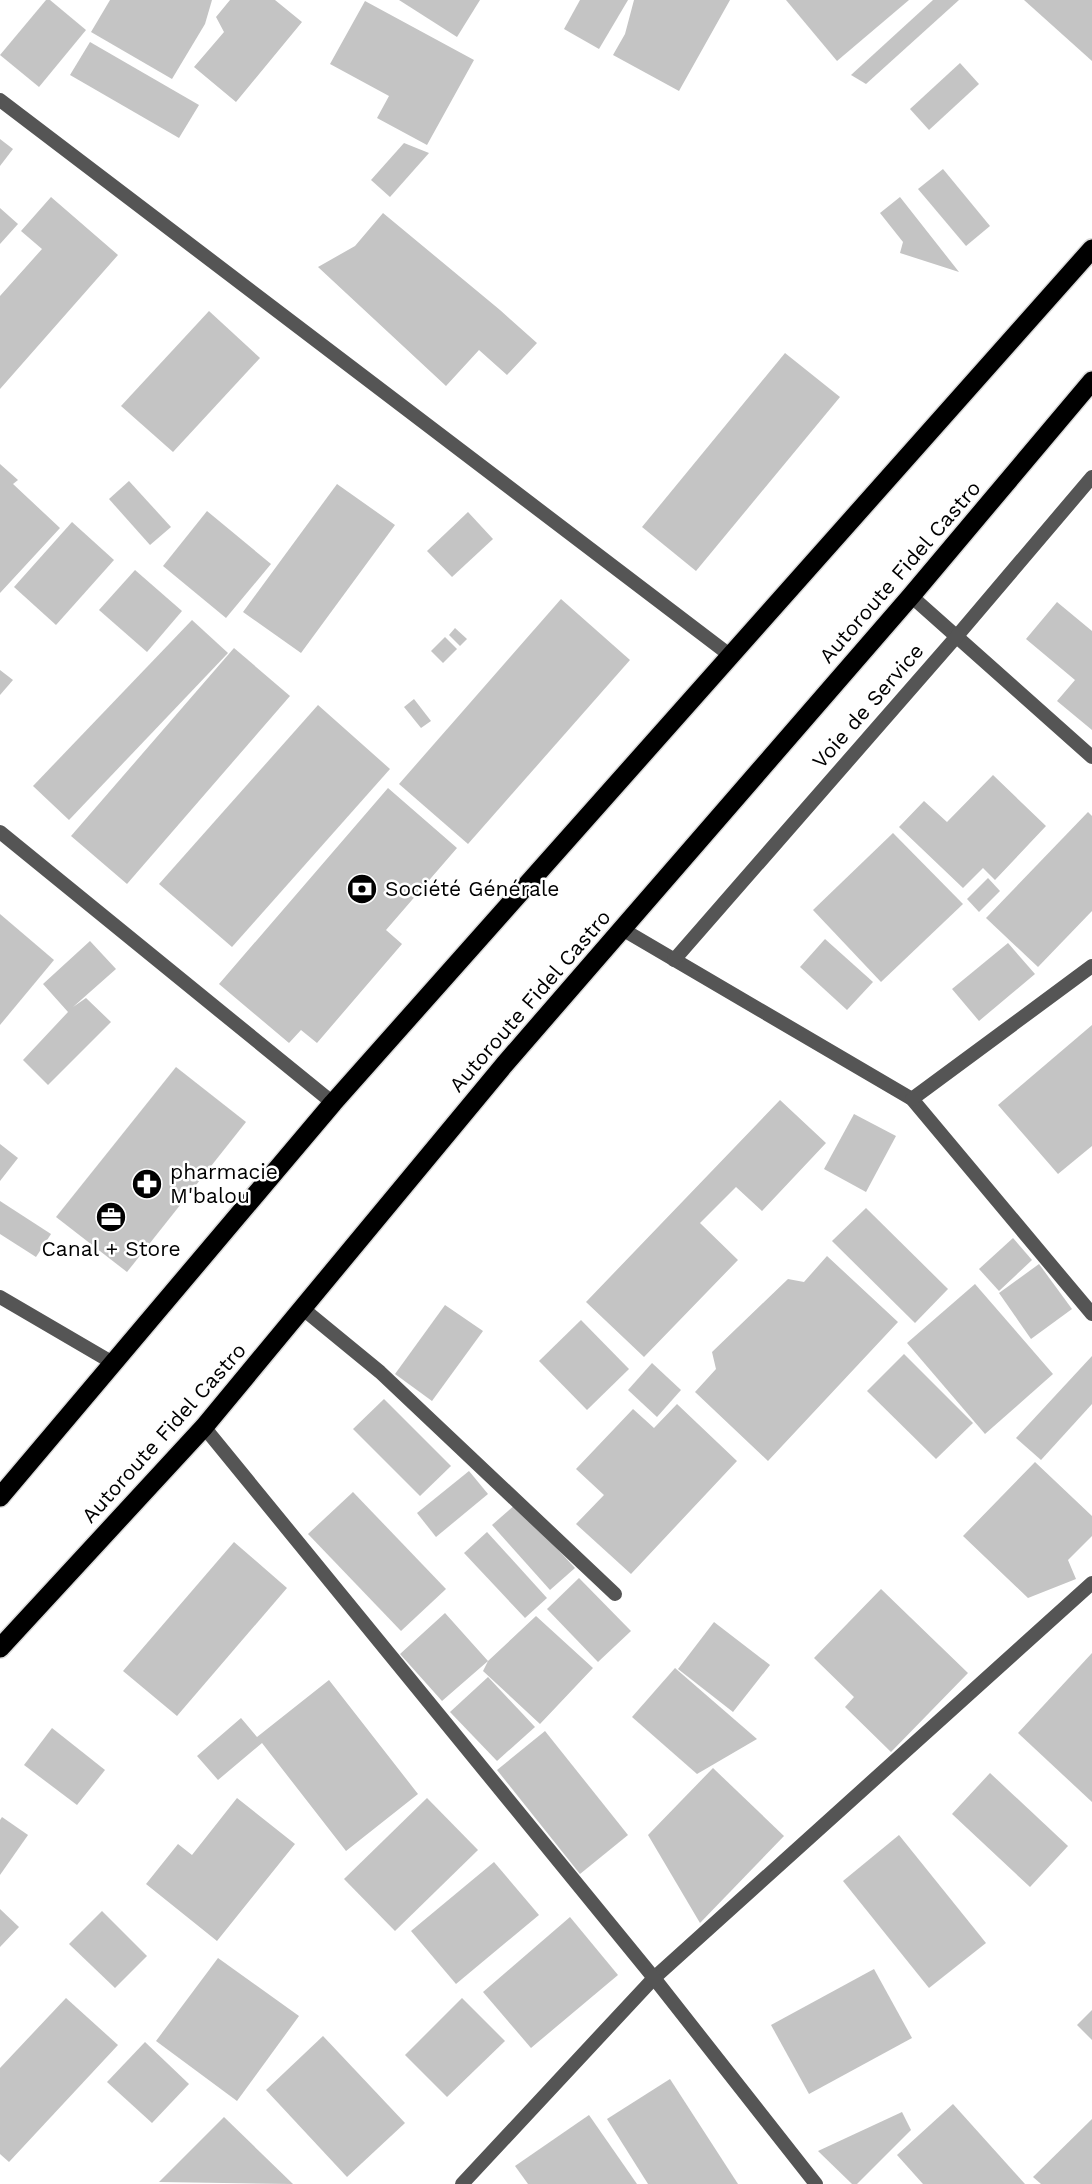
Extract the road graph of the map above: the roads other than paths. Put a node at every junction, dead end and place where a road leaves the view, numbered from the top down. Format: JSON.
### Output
{"nodes":[{"id":1,"x":0,"y":100,"type":"edge"},
{"id":2,"x":1092,"y":249,"type":"edge"},
{"id":3,"x":1092,"y":381,"type":"edge"},
{"id":4,"x":1092,"y":477,"type":"edge"},
{"id":5,"x":911,"y":596,"type":"junction"},
{"id":6,"x":957,"y":636,"type":"junction"},
{"id":7,"x":732,"y":656,"type":"junction"},
{"id":8,"x":1092,"y":757,"type":"edge"},
{"id":9,"x":0,"y":832,"type":"edge"},
{"id":10,"x":622,"y":929,"type":"junction"},
{"id":11,"x":674,"y":960,"type":"junction"},
{"id":12,"x":1092,"y":966,"type":"edge"},
{"id":13,"x":912,"y":1099,"type":"junction"},
{"id":14,"x":333,"y":1103,"type":"junction"},
{"id":15,"x":0,"y":1297,"type":"edge"},
{"id":16,"x":302,"y":1308,"type":"junction"},
{"id":17,"x":1092,"y":1314,"type":"edge"},
{"id":18,"x":113,"y":1363,"type":"junction"},
{"id":19,"x":204,"y":1427,"type":"junction"},
{"id":20,"x":0,"y":1497,"type":"edge"},
{"id":21,"x":1092,"y":1583,"type":"edge"},
{"id":22,"x":615,"y":1594,"type":"dead end"},
{"id":23,"x":0,"y":1648,"type":"edge"},
{"id":24,"x":654,"y":1978,"type":"junction"},
{"id":25,"x":462,"y":2184,"type":"edge"},
{"id":26,"x":816,"y":2184,"type":"edge"}],
"edges":[{"from":1,"to":7,"type":"street"},
{"from":2,"to":7,"type":"highway"},
{"from":3,"to":5,"type":"highway","name":"Autoroute Fidel Castro"},
{"from":4,"to":6,"type":"street","name":"Voie de Service"},
{"from":5,"to":6,"type":"street"},
{"from":5,"to":10,"type":"highway","name":"Autoroute Fidel Castro"},
{"from":6,"to":8,"type":"street"},
{"from":6,"to":11,"type":"street","name":"Voie de Service"},
{"from":7,"to":14,"type":"highway"},
{"from":9,"to":14,"type":"street"},
{"from":10,"to":11,"type":"street"},
{"from":10,"to":16,"type":"highway","name":"Autoroute Fidel Castro"},
{"from":11,"to":13,"type":"street"},
{"from":12,"to":13,"type":"street"},
{"from":13,"to":17,"type":"street"},
{"from":14,"to":18,"type":"highway"},
{"from":15,"to":18,"type":"street"},
{"from":16,"to":19,"type":"highway","name":"Autoroute Fidel Castro"},
{"from":16,"to":22,"type":"street"},
{"from":18,"to":20,"type":"highway"},
{"from":19,"to":23,"type":"highway","name":"Autoroute Fidel Castro"},
{"from":19,"to":24,"type":"street"},
{"from":21,"to":24,"type":"street"},
{"from":24,"to":25,"type":"street"},
{"from":24,"to":26,"type":"street"}]}
